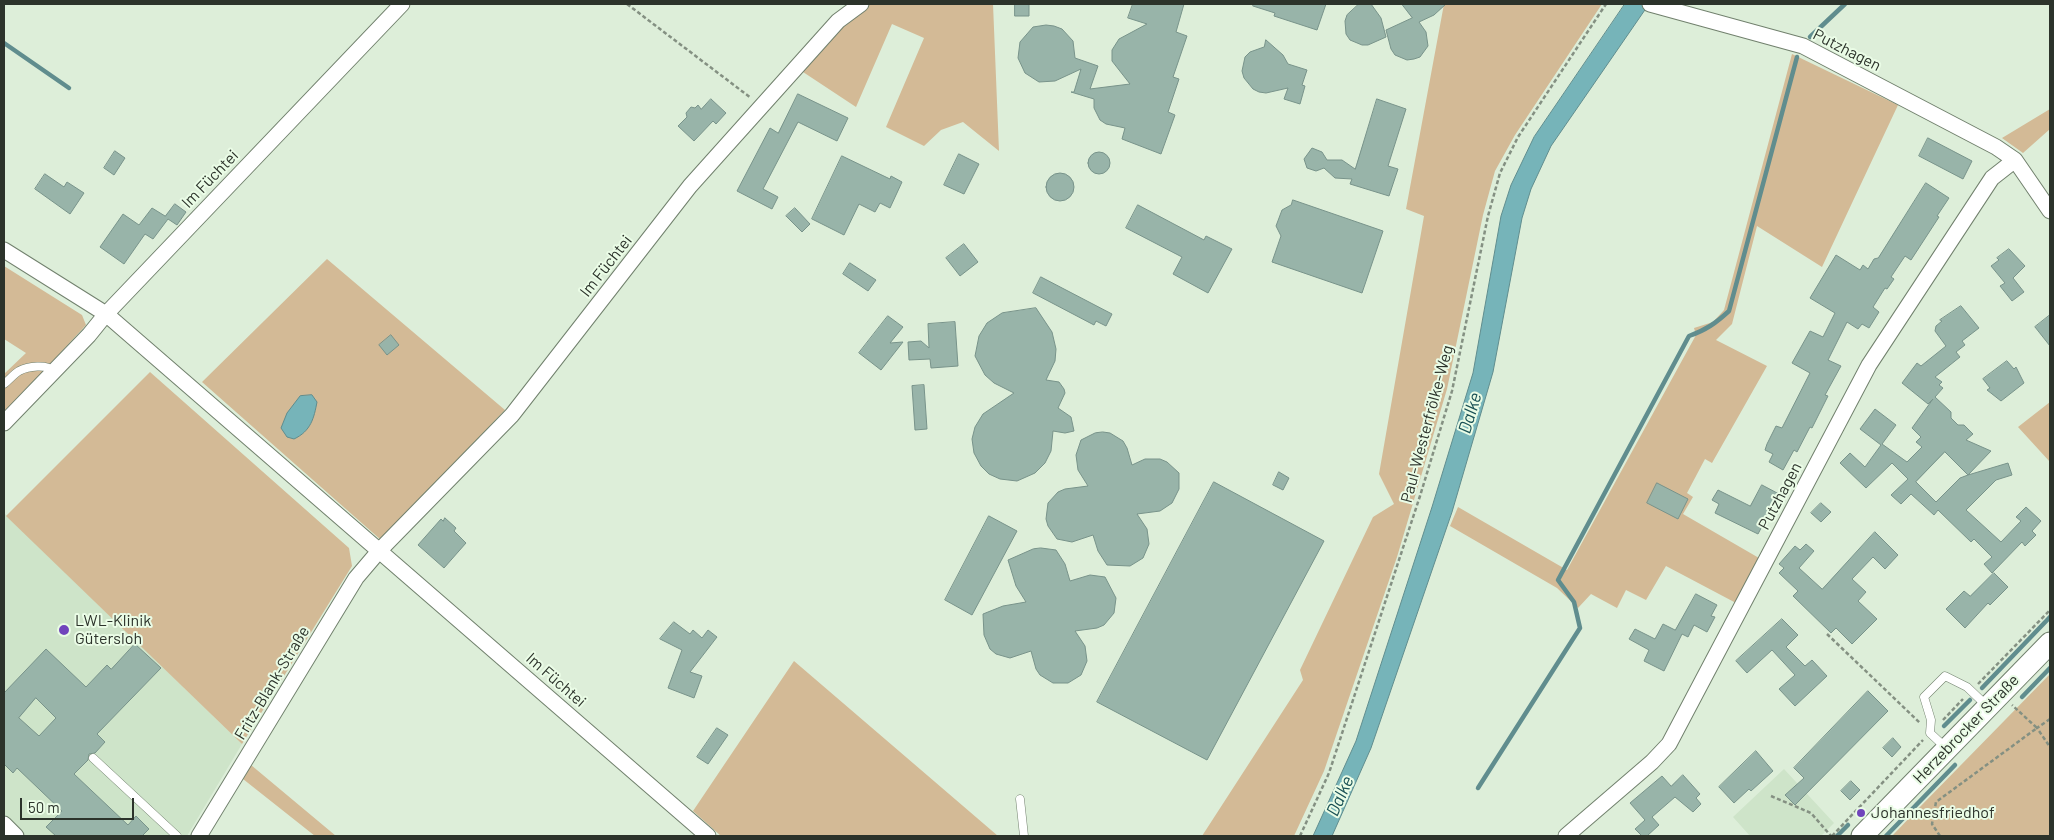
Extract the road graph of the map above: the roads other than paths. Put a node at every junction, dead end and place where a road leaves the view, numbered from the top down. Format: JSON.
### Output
{"nodes":[{"id":1,"x":402,"y":4,"type":"edge"},
{"id":2,"x":861,"y":4,"type":"edge"},
{"id":3,"x":1653,"y":5,"type":"edge"},
{"id":4,"x":2015,"y":160,"type":"junction"},
{"id":5,"x":2050,"y":211,"type":"edge"},
{"id":6,"x":4,"y":250,"type":"edge"},
{"id":7,"x":106,"y":314,"type":"junction"},
{"id":8,"x":54,"y":371,"type":"junction"},
{"id":9,"x":4,"y":384,"type":"edge"},
{"id":10,"x":4,"y":424,"type":"edge"},
{"id":11,"x":379,"y":551,"type":"junction"},
{"id":12,"x":2050,"y":643,"type":"edge"},
{"id":13,"x":1994,"y":700,"type":"junction"},
{"id":14,"x":1947,"y":749,"type":"junction"},
{"id":15,"x":93,"y":758,"type":"dead end"},
{"id":16,"x":1020,"y":798,"type":"dead end"},
{"id":17,"x":4,"y":824,"type":"edge"},
{"id":18,"x":16,"y":836,"type":"edge"},
{"id":19,"x":177,"y":836,"type":"edge"},
{"id":20,"x":199,"y":836,"type":"edge"},
{"id":21,"x":708,"y":836,"type":"edge"},
{"id":22,"x":1024,"y":836,"type":"edge"},
{"id":23,"x":1566,"y":836,"type":"edge"},
{"id":24,"x":1862,"y":836,"type":"edge"}],
"edges":[{"from":1,"to":7,"type":"street","name":"Im Füchtei"},
{"from":2,"to":11,"type":"street","name":"Im Füchtei"},
{"from":3,"to":4,"type":"street","name":"Putzhagen"},
{"from":4,"to":5,"type":"street","name":"Putzhagen"},
{"from":4,"to":23,"type":"street","name":"Putzhagen"},
{"from":6,"to":7,"type":"street","name":"Im Füchtei"},
{"from":7,"to":8,"type":"street","name":"Im Füchtei"},
{"from":7,"to":11,"type":"street","name":"Im Füchtei"},
{"from":8,"to":9,"type":"lane"},
{"from":8,"to":10,"type":"street","name":"Im Füchtei"},
{"from":11,"to":20,"type":"street","name":"Fritz-Blank-Straße"},
{"from":11,"to":21,"type":"street","name":"Im Füchtei"},
{"from":12,"to":13,"type":"main road","name":"Herzebrocker Straße"},
{"from":13,"to":14,"type":"main road","name":"Herzebrocker Straße"},
{"from":13,"to":14,"type":"lane"},
{"from":14,"to":24,"type":"main road","name":"Herzebrocker Straße"},
{"from":15,"to":19,"type":"lane"},
{"from":16,"to":22,"type":"lane"},
{"from":17,"to":18,"type":"street"}]}
